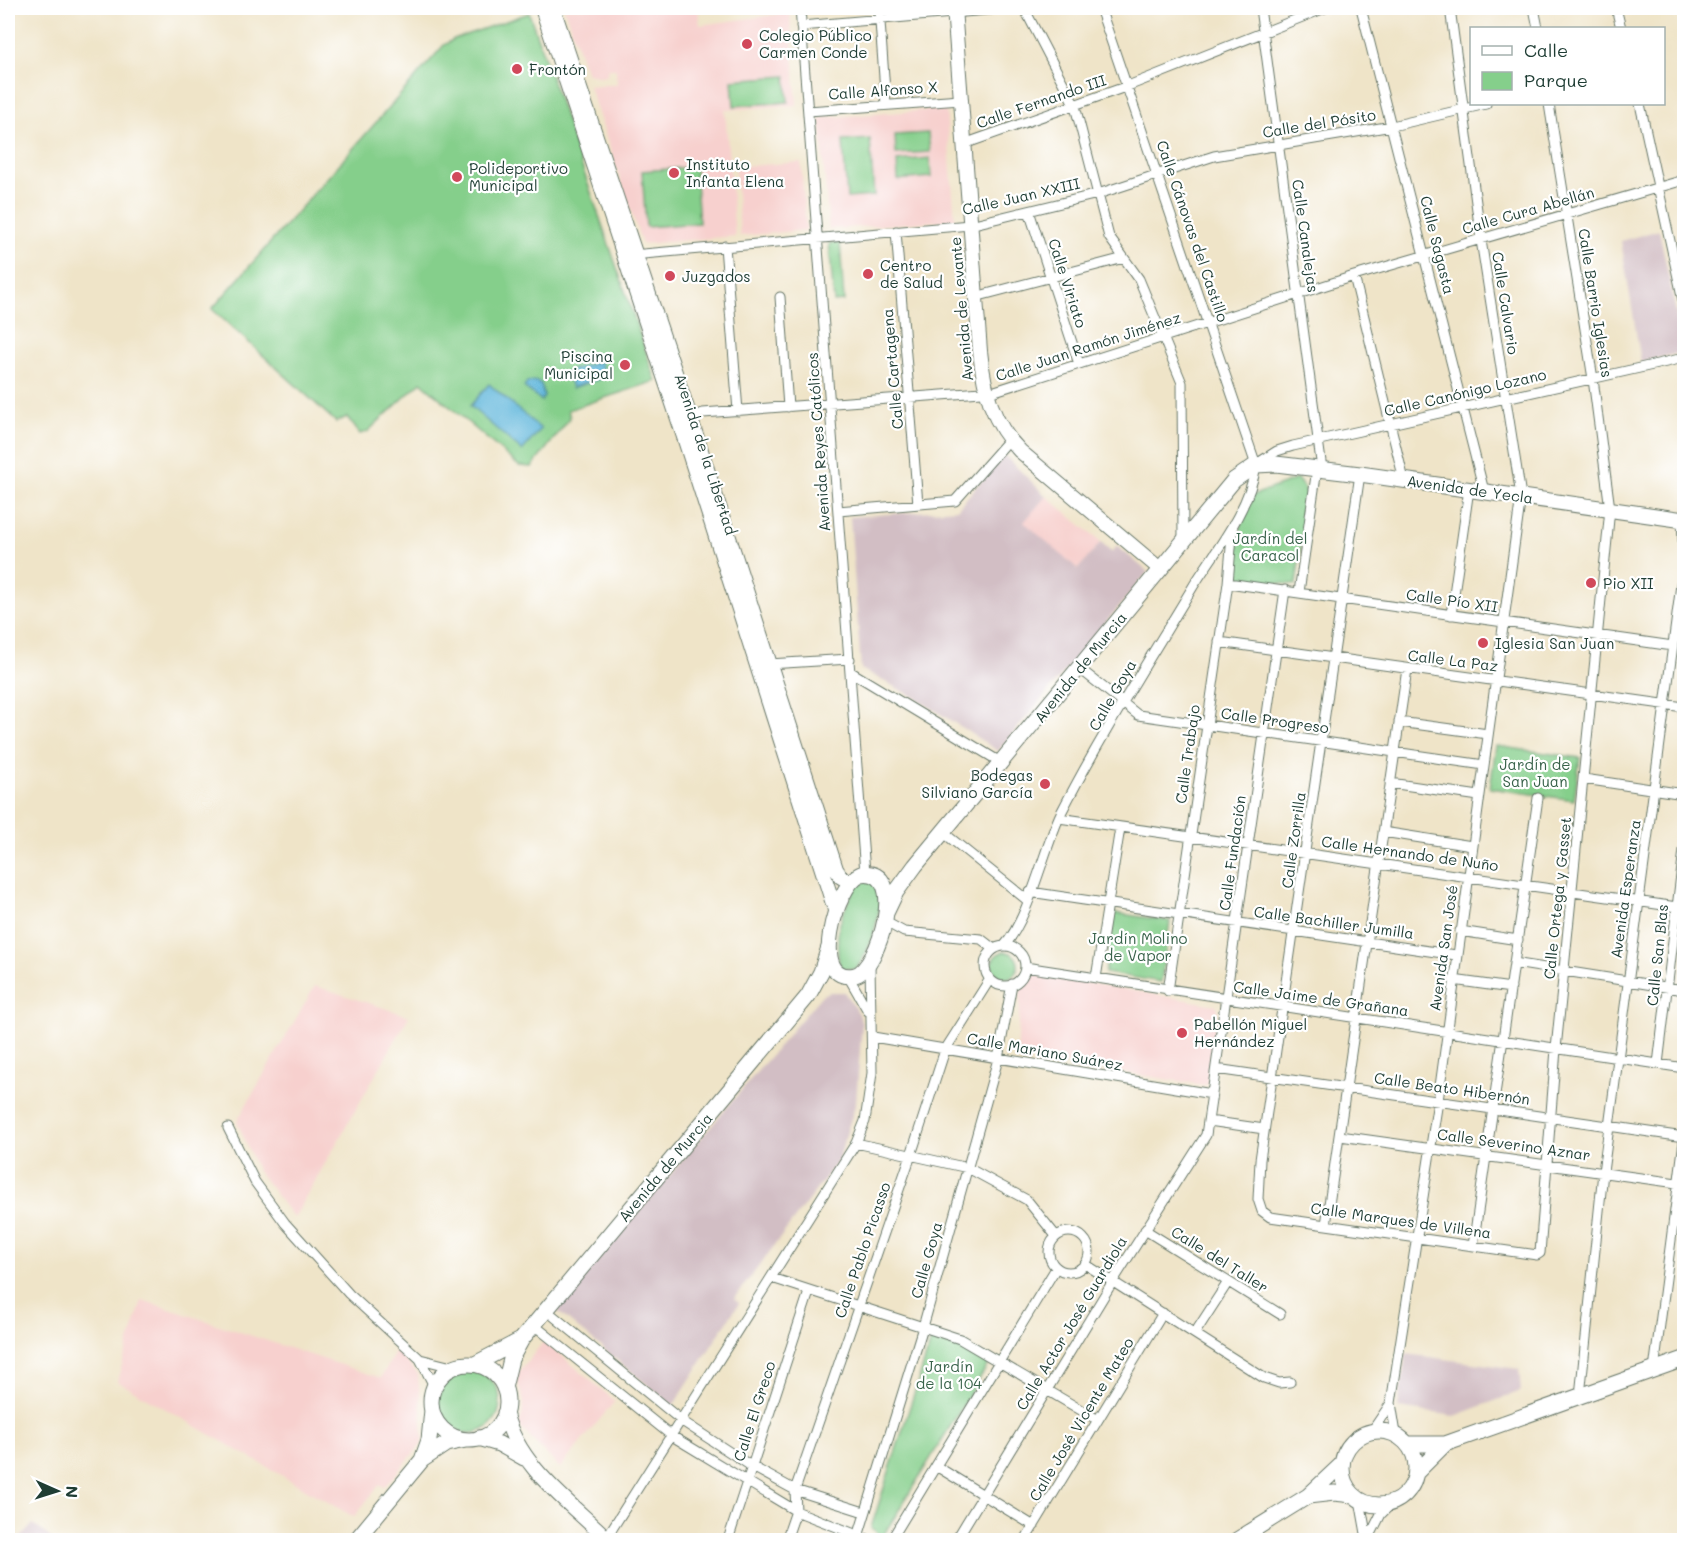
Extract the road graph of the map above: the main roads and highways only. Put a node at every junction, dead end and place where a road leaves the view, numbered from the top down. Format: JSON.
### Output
{"nodes":[{"id":1,"x":542,"y":8,"type":"edge"},
{"id":2,"x":552,"y":8,"type":"edge"},
{"id":3,"x":954,"y":10,"type":"edge"},
{"id":4,"x":629,"y":256,"type":"junction"},
{"id":5,"x":684,"y":418,"type":"junction"},
{"id":6,"x":1256,"y":465,"type":"joint"},
{"id":7,"x":1683,"y":520,"type":"edge"},
{"id":8,"x":1160,"y":569,"type":"junction"},
{"id":9,"x":912,"y":870,"type":"junction"},
{"id":10,"x":872,"y":875,"type":"junction"},
{"id":11,"x":850,"y":882,"type":"junction"},
{"id":12,"x":836,"y":912,"type":"junction"},
{"id":13,"x":885,"y":917,"type":"junction"},
{"id":14,"x":829,"y":947,"type":"junction"},
{"id":15,"x":847,"y":976,"type":"junction"},
{"id":16,"x":808,"y":996,"type":"junction"},
{"id":17,"x":522,"y":1339,"type":"junction"},
{"id":18,"x":1684,"y":1359,"type":"edge"},
{"id":19,"x":475,"y":1364,"type":"junction"},
{"id":20,"x":504,"y":1388,"type":"junction"},
{"id":21,"x":432,"y":1407,"type":"junction"},
{"id":22,"x":505,"y":1413,"type":"junction"},
{"id":23,"x":473,"y":1439,"type":"junction"},
{"id":24,"x":1408,"y":1444,"type":"junction"},
{"id":25,"x":1444,"y":1444,"type":"junction"},
{"id":26,"x":422,"y":1460,"type":"junction"},
{"id":27,"x":526,"y":1460,"type":"junction"},
{"id":28,"x":1342,"y":1464,"type":"junction"},
{"id":29,"x":1416,"y":1473,"type":"junction"},
{"id":30,"x":1308,"y":1496,"type":"junction"},
{"id":31,"x":1357,"y":1497,"type":"junction"},
{"id":32,"x":356,"y":1540,"type":"edge"},
{"id":33,"x":607,"y":1540,"type":"edge"},
{"id":34,"x":1237,"y":1540,"type":"edge"}],
"edges":[{"from":1,"to":4,"type":"main road"},
{"from":2,"to":4,"type":"main road"},
{"from":3,"to":8,"type":"main road","name":"Avenida de Levante"},
{"from":4,"to":5,"type":"main road"},
{"from":5,"to":11,"type":"main road"},
{"from":5,"to":12,"type":"main road","name":"Avenida de la Libertad"},
{"from":6,"to":7,"type":"main road","name":"Avenida de Yecla"},
{"from":6,"to":8,"type":"main road","name":"Avenida de Murcia"},
{"from":8,"to":9,"type":"main road","name":"Avenida de Murcia"},
{"from":9,"to":10,"type":"main road"},
{"from":9,"to":13,"type":"main road","name":"Avenida de Murcia"},
{"from":10,"to":11,"type":"main road"},
{"from":10,"to":13,"type":"main road"},
{"from":11,"to":12,"type":"main road"},
{"from":12,"to":14,"type":"main road"},
{"from":13,"to":15,"type":"main road"},
{"from":14,"to":15,"type":"main road"},
{"from":14,"to":16,"type":"main road"},
{"from":15,"to":16,"type":"main road"},
{"from":16,"to":17,"type":"main road","name":"Avenida de Murcia"},
{"from":17,"to":19,"type":"main road","name":"Avenida de Murcia"},
{"from":17,"to":20,"type":"main road","name":"Avenida de Murcia"},
{"from":18,"to":25,"type":"main road"},
{"from":19,"to":20,"type":"main road"},
{"from":19,"to":21,"type":"main road"},
{"from":20,"to":22,"type":"main road"},
{"from":21,"to":23,"type":"main road"},
{"from":21,"to":26,"type":"main road"},
{"from":22,"to":23,"type":"main road"},
{"from":22,"to":27,"type":"main road"},
{"from":23,"to":26,"type":"main road"},
{"from":23,"to":27,"type":"main road"},
{"from":24,"to":25,"type":"main road"},
{"from":24,"to":28,"type":"main road"},
{"from":24,"to":29,"type":"main road"},
{"from":25,"to":29,"type":"main road"},
{"from":26,"to":32,"type":"main road"},
{"from":27,"to":33,"type":"main road"},
{"from":28,"to":30,"type":"main road"},
{"from":28,"to":31,"type":"main road"},
{"from":29,"to":31,"type":"main road"},
{"from":30,"to":31,"type":"main road"},
{"from":30,"to":34,"type":"main road"}]}
